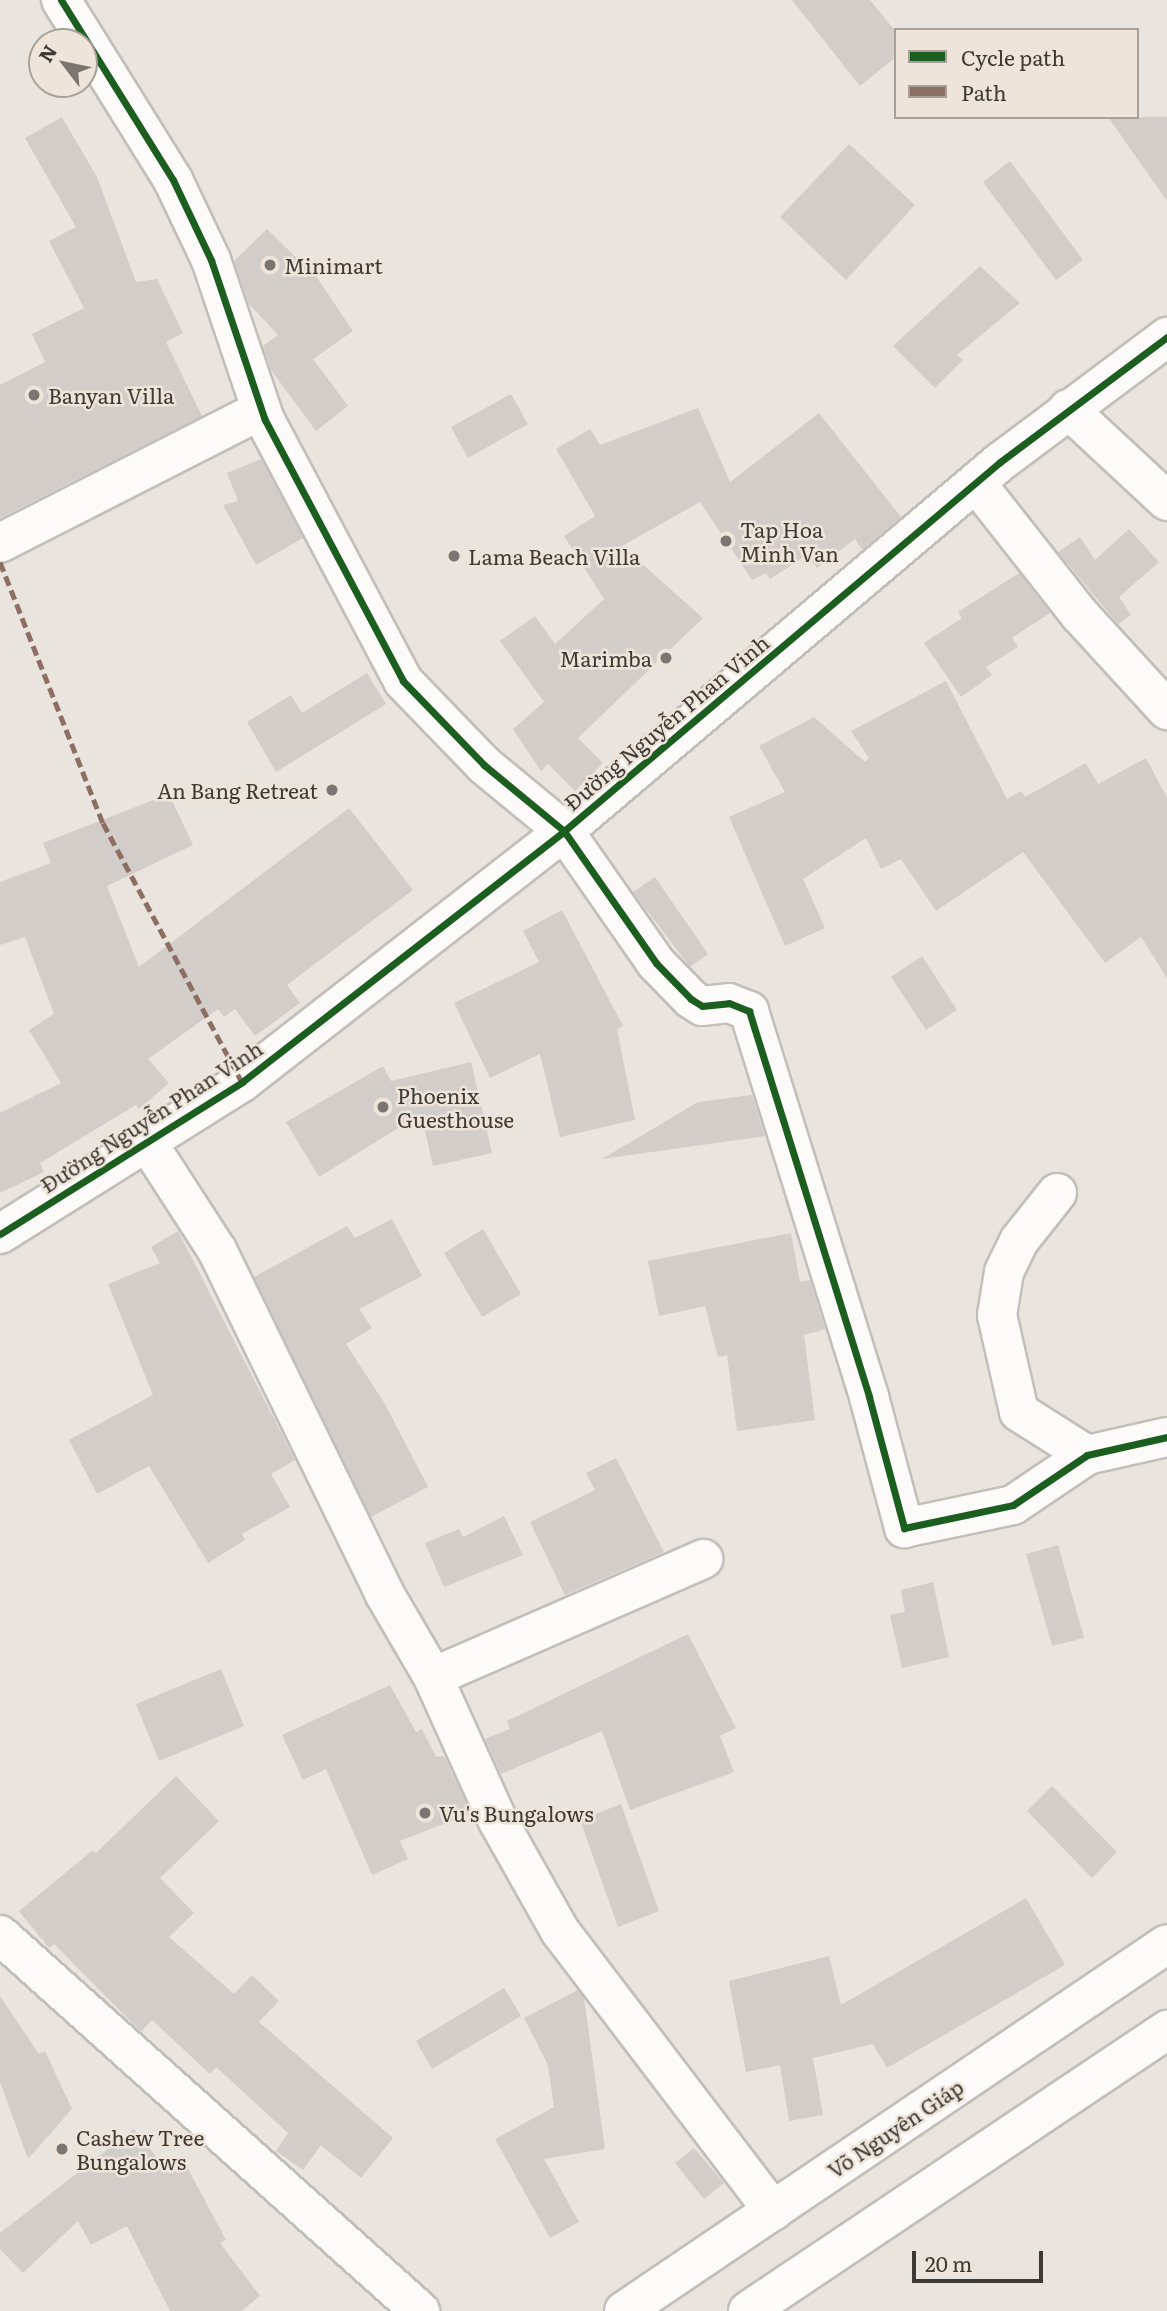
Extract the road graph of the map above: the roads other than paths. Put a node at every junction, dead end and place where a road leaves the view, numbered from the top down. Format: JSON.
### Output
{"nodes":[{"id":1,"x":66,"y":1,"type":"edge"},
{"id":2,"x":1167,"y":337,"type":"edge"},
{"id":3,"x":1068,"y":409,"type":"junction"},
{"id":4,"x":261,"y":410,"type":"junction"},
{"id":5,"x":976,"y":482,"type":"junction"},
{"id":6,"x":1167,"y":501,"type":"edge"},
{"id":7,"x":0,"y":543,"type":"edge"},
{"id":8,"x":1167,"y":710,"type":"edge"},
{"id":9,"x":564,"y":831,"type":"junction"},
{"id":10,"x":148,"y":1142,"type":"junction"},
{"id":11,"x":1057,"y":1193,"type":"dead end"},
{"id":12,"x":0,"y":1234,"type":"edge"},
{"id":13,"x":1167,"y":1437,"type":"edge"},
{"id":14,"x":1087,"y":1455,"type":"junction"},
{"id":15,"x":703,"y":1559,"type":"dead end"},
{"id":16,"x":433,"y":1677,"type":"junction"},
{"id":17,"x":0,"y":1935,"type":"edge"},
{"id":18,"x":1167,"y":1944,"type":"edge"},
{"id":19,"x":1167,"y":2030,"type":"edge"},
{"id":20,"x":773,"y":2211,"type":"junction"},
{"id":21,"x":420,"y":2311,"type":"edge"},
{"id":22,"x":624,"y":2311,"type":"edge"},
{"id":23,"x":748,"y":2311,"type":"edge"}],
"edges":[{"from":1,"to":4,"type":"street"},
{"from":2,"to":3,"type":"street","name":"Đường Nguyễn Phan Vinh"},
{"from":3,"to":5,"type":"street","name":"Đường Nguyễn Phan Vinh"},
{"from":3,"to":6,"type":"street"},
{"from":4,"to":7,"type":"street"},
{"from":4,"to":9,"type":"street"},
{"from":5,"to":8,"type":"street"},
{"from":5,"to":9,"type":"street","name":"Đường Nguyễn Phan Vinh"},
{"from":9,"to":10,"type":"street","name":"Đường Nguyễn Phan Vinh"},
{"from":9,"to":14,"type":"street"},
{"from":10,"to":12,"type":"street","name":"Đường Nguyễn Phan Vinh"},
{"from":10,"to":16,"type":"street"},
{"from":11,"to":14,"type":"street"},
{"from":13,"to":14,"type":"street"},
{"from":15,"to":16,"type":"street"},
{"from":16,"to":20,"type":"street"},
{"from":17,"to":21,"type":"street"},
{"from":18,"to":20,"type":"street","name":"Võ Nguyên Giáp"},
{"from":19,"to":23,"type":"street"},
{"from":20,"to":22,"type":"street","name":"Võ Nguyên Giáp"}]}
